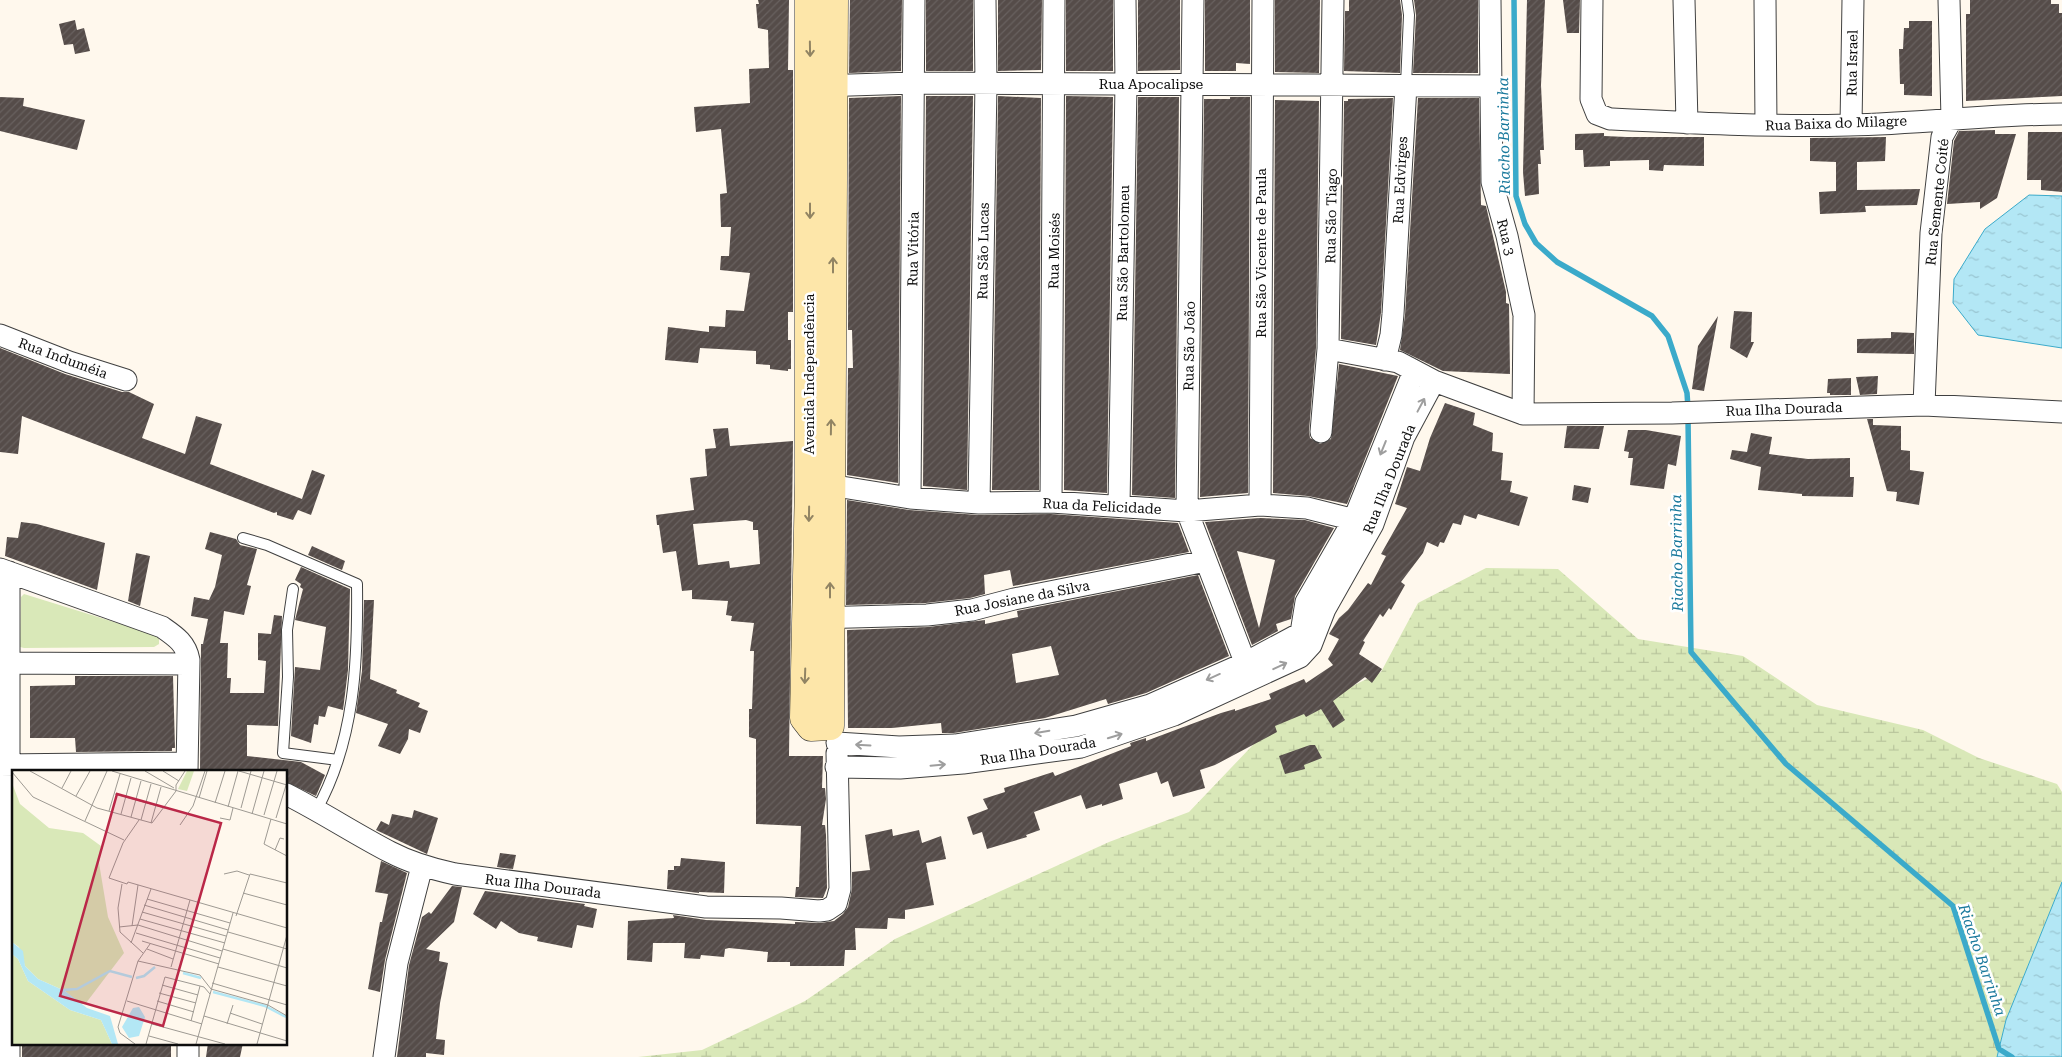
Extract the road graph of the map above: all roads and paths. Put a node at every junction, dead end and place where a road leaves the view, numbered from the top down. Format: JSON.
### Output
{"nodes":[{"id":1,"x":809,"y":0,"type":"edge"},
{"id":2,"x":834,"y":0,"type":"edge"},
{"id":3,"x":914,"y":0,"type":"edge"},
{"id":4,"x":985,"y":0,"type":"edge"},
{"id":5,"x":1054,"y":0,"type":"edge"},
{"id":6,"x":1125,"y":0,"type":"edge"},
{"id":7,"x":1193,"y":0,"type":"edge"},
{"id":8,"x":1263,"y":0,"type":"edge"},
{"id":9,"x":1333,"y":0,"type":"edge"},
{"id":10,"x":1407,"y":0,"type":"edge"},
{"id":11,"x":1490,"y":0,"type":"edge"},
{"id":12,"x":1592,"y":0,"type":"edge"},
{"id":13,"x":1684,"y":0,"type":"edge"},
{"id":14,"x":1766,"y":0,"type":"edge"},
{"id":15,"x":1853,"y":0,"type":"edge"},
{"id":16,"x":1949,"y":0,"type":"edge"},
{"id":17,"x":914,"y":83,"type":"junction"},
{"id":18,"x":986,"y":83,"type":"junction"},
{"id":19,"x":1055,"y":84,"type":"junction"},
{"id":20,"x":1126,"y":84,"type":"junction"},
{"id":21,"x":1192,"y":84,"type":"junction"},
{"id":22,"x":1261,"y":84,"type":"junction"},
{"id":23,"x":1333,"y":85,"type":"junction"},
{"id":24,"x":1406,"y":85,"type":"junction"},
{"id":25,"x":822,"y":86,"type":"junction"},
{"id":26,"x":1491,"y":86,"type":"junction"},
{"id":27,"x":2062,"y":114,"type":"edge"},
{"id":28,"x":1952,"y":118,"type":"junction"},
{"id":29,"x":1687,"y":123,"type":"junction"},
{"id":30,"x":1766,"y":125,"type":"junction"},
{"id":31,"x":1851,"y":125,"type":"junction"},
{"id":32,"x":0,"y":335,"type":"edge"},
{"id":33,"x":1328,"y":349,"type":"junction"},
{"id":34,"x":1385,"y":360,"type":"junction"},
{"id":35,"x":1414,"y":371,"type":"junction"},
{"id":36,"x":126,"y":380,"type":"dead end"},
{"id":37,"x":1434,"y":381,"type":"junction"},
{"id":38,"x":1924,"y":405,"type":"junction"},
{"id":39,"x":2062,"y":412,"type":"edge"},
{"id":40,"x":1523,"y":414,"type":"junction"},
{"id":41,"x":1321,"y":432,"type":"dead end"},
{"id":42,"x":820,"y":483,"type":"junction"},
{"id":43,"x":910,"y":498,"type":"junction"},
{"id":44,"x":1051,"y":502,"type":"junction"},
{"id":45,"x":979,"y":503,"type":"junction"},
{"id":46,"x":1119,"y":506,"type":"junction"},
{"id":47,"x":1260,"y":506,"type":"junction"},
{"id":48,"x":1187,"y":511,"type":"junction"},
{"id":49,"x":1363,"y":522,"type":"junction"},
{"id":50,"x":242,"y":538,"type":"dead end"},
{"id":51,"x":1206,"y":561,"type":"junction"},
{"id":52,"x":5,"y":571,"type":"edge"},
{"id":53,"x":293,"y":589,"type":"dead end"},
{"id":54,"x":818,"y":618,"type":"junction"},
{"id":55,"x":188,"y":659,"type":"junction"},
{"id":56,"x":4,"y":663,"type":"edge"},
{"id":57,"x":1249,"y":671,"type":"junction"},
{"id":58,"x":1076,"y":726,"type":"junction"},
{"id":59,"x":833,"y":735,"type":"junction"},
{"id":60,"x":1081,"y":747,"type":"junction"},
{"id":61,"x":899,"y":757,"type":"junction"},
{"id":62,"x":338,"y":760,"type":"junction"},
{"id":63,"x":4,"y":765,"type":"edge"},
{"id":64,"x":187,"y":767,"type":"edge"},
{"id":65,"x":836,"y":767,"type":"junction"},
{"id":66,"x":288,"y":795,"type":"edge"},
{"id":67,"x":317,"y":809,"type":"junction"},
{"id":68,"x":422,"y":866,"type":"junction"},
{"id":69,"x":7,"y":868,"type":"edge"},
{"id":70,"x":7,"y":971,"type":"edge"},
{"id":71,"x":188,"y":1044,"type":"edge"},
{"id":72,"x":9,"y":1057,"type":"edge"},
{"id":73,"x":188,"y":1057,"type":"edge"},
{"id":74,"x":384,"y":1057,"type":"edge"}],
"edges":[{"from":1,"to":25,"type":"main road","name":"Avenida Independência","one_way":true},
{"from":2,"to":25,"type":"main road","name":"Avenida Independência"},
{"from":3,"to":17,"type":"street","name":"Rua Vitória"},
{"from":4,"to":18,"type":"street","name":"Rua São Lucas"},
{"from":5,"to":19,"type":"street","name":"Rua Moisés"},
{"from":6,"to":20,"type":"street","name":"Rua São Bartolomeu"},
{"from":7,"to":21,"type":"street","name":"Rua São João"},
{"from":8,"to":22,"type":"street","name":"Rua São Vicente de Paula"},
{"from":9,"to":23,"type":"street","name":"Rua São Tiago"},
{"from":10,"to":24,"type":"lane","name":"Rua Edvirges"},
{"from":11,"to":26,"type":"street","name":"Rua 3"},
{"from":12,"to":29,"type":"street","name":"Rua Baixa do Milagre"},
{"from":13,"to":29,"type":"street"},
{"from":14,"to":30,"type":"street"},
{"from":15,"to":31,"type":"street","name":"Rua Israel"},
{"from":16,"to":28,"type":"street","name":"Rua Semente Coité"},
{"from":17,"to":18,"type":"street","name":"Rua Apocalipse"},
{"from":17,"to":25,"type":"street","name":"Rua Apocalipse"},
{"from":17,"to":43,"type":"street","name":"Rua Vitória"},
{"from":18,"to":19,"type":"street","name":"Rua Apocalipse"},
{"from":18,"to":45,"type":"street","name":"Rua São Lucas"},
{"from":19,"to":20,"type":"street","name":"Rua Apocalipse"},
{"from":19,"to":44,"type":"street","name":"Rua Moisés"},
{"from":20,"to":21,"type":"street","name":"Rua Apocalipse"},
{"from":20,"to":46,"type":"street","name":"Rua São Bartolomeu"},
{"from":21,"to":22,"type":"street","name":"Rua Apocalipse"},
{"from":21,"to":48,"type":"street","name":"Rua São João"},
{"from":22,"to":23,"type":"street","name":"Rua Apocalipse"},
{"from":22,"to":47,"type":"street","name":"Rua São Vicente de Paula"},
{"from":23,"to":24,"type":"street","name":"Rua Apocalipse"},
{"from":23,"to":33,"type":"street","name":"Rua São Tiago"},
{"from":24,"to":26,"type":"street","name":"Rua Apocalipse"},
{"from":24,"to":34,"type":"street","name":"Rua Edvirges"},
{"from":25,"to":42,"type":"main road","name":"Avenida Independência"},
{"from":26,"to":40,"type":"street","name":"Rua 3"},
{"from":27,"to":28,"type":"street","name":"Rua Baixa do Milagre"},
{"from":28,"to":31,"type":"street","name":"Rua Baixa do Milagre"},
{"from":28,"to":38,"type":"street","name":"Rua Semente Coité"},
{"from":29,"to":30,"type":"street","name":"Rua Baixa do Milagre"},
{"from":30,"to":31,"type":"street","name":"Rua Baixa do Milagre"},
{"from":32,"to":36,"type":"street","name":"Rua Induméia"},
{"from":33,"to":34,"type":"street"},
{"from":33,"to":41,"type":"street","name":"Rua São Tiago"},
{"from":34,"to":35,"type":"street"},
{"from":35,"to":37,"type":"street"},
{"from":35,"to":49,"type":"street","name":"Rua Ilha Dourada","one_way":true},
{"from":37,"to":40,"type":"street","name":"Rua Ilha Dourada"},
{"from":49,"to":37,"type":"street","name":"Rua Ilha Dourada","one_way":true},
{"from":38,"to":39,"type":"street","name":"Rua Ilha Dourada"},
{"from":38,"to":40,"type":"street","name":"Rua Ilha Dourada"},
{"from":42,"to":43,"type":"street","name":"Rua da Felicidade"},
{"from":42,"to":54,"type":"main road","name":"Avenida Independência"},
{"from":43,"to":45,"type":"street","name":"Rua da Felicidade"},
{"from":44,"to":45,"type":"street","name":"Rua da Felicidade"},
{"from":44,"to":46,"type":"street","name":"Rua da Felicidade"},
{"from":46,"to":48,"type":"street","name":"Rua da Felicidade"},
{"from":47,"to":48,"type":"street","name":"Rua da Felicidade"},
{"from":47,"to":49,"type":"street","name":"Rua da Felicidade"},
{"from":48,"to":51,"type":"street","name":"Rua São João"},
{"from":49,"to":57,"type":"street","name":"Rua Ilha Dourada"},
{"from":50,"to":62,"type":"lane"},
{"from":51,"to":54,"type":"street","name":"Rua Josiane da Silva"},
{"from":51,"to":57,"type":"street","name":"Rua São João"},
{"from":52,"to":55,"type":"street"},
{"from":52,"to":56,"type":"street"},
{"from":53,"to":62,"type":"lane"},
{"from":54,"to":59,"type":"main road","name":"Avenida Independência"},
{"from":55,"to":56,"type":"street"},
{"from":55,"to":64,"type":"street"},
{"from":56,"to":63,"type":"street"},
{"from":57,"to":58,"type":"street","name":"Rua Ilha Dourada","one_way":true},
{"from":60,"to":57,"type":"street","name":"Rua Ilha Dourada","one_way":true},
{"from":58,"to":60,"type":"street"},
{"from":58,"to":61,"type":"street","name":"Rua Ilha Dourada","one_way":true},
{"from":61,"to":59,"type":"street","name":"Rua Ilha Dourada","one_way":true},
{"from":59,"to":65,"type":"street"},
{"from":61,"to":60,"type":"street","name":"Rua Ilha Dourada","one_way":true},
{"from":61,"to":65,"type":"street","name":"Rua Ilha Dourada"},
{"from":62,"to":67,"type":"lane"},
{"from":63,"to":64,"type":"street"},
{"from":63,"to":69,"type":"street"},
{"from":65,"to":68,"type":"street","name":"Rua Ilha Dourada"},
{"from":66,"to":67,"type":"street","name":"Rua Ilha Dourada"},
{"from":67,"to":68,"type":"street","name":"Rua Ilha Dourada"},
{"from":68,"to":74,"type":"street"},
{"from":69,"to":70,"type":"street"},
{"from":70,"to":72,"type":"street"},
{"from":71,"to":73,"type":"street"}]}
